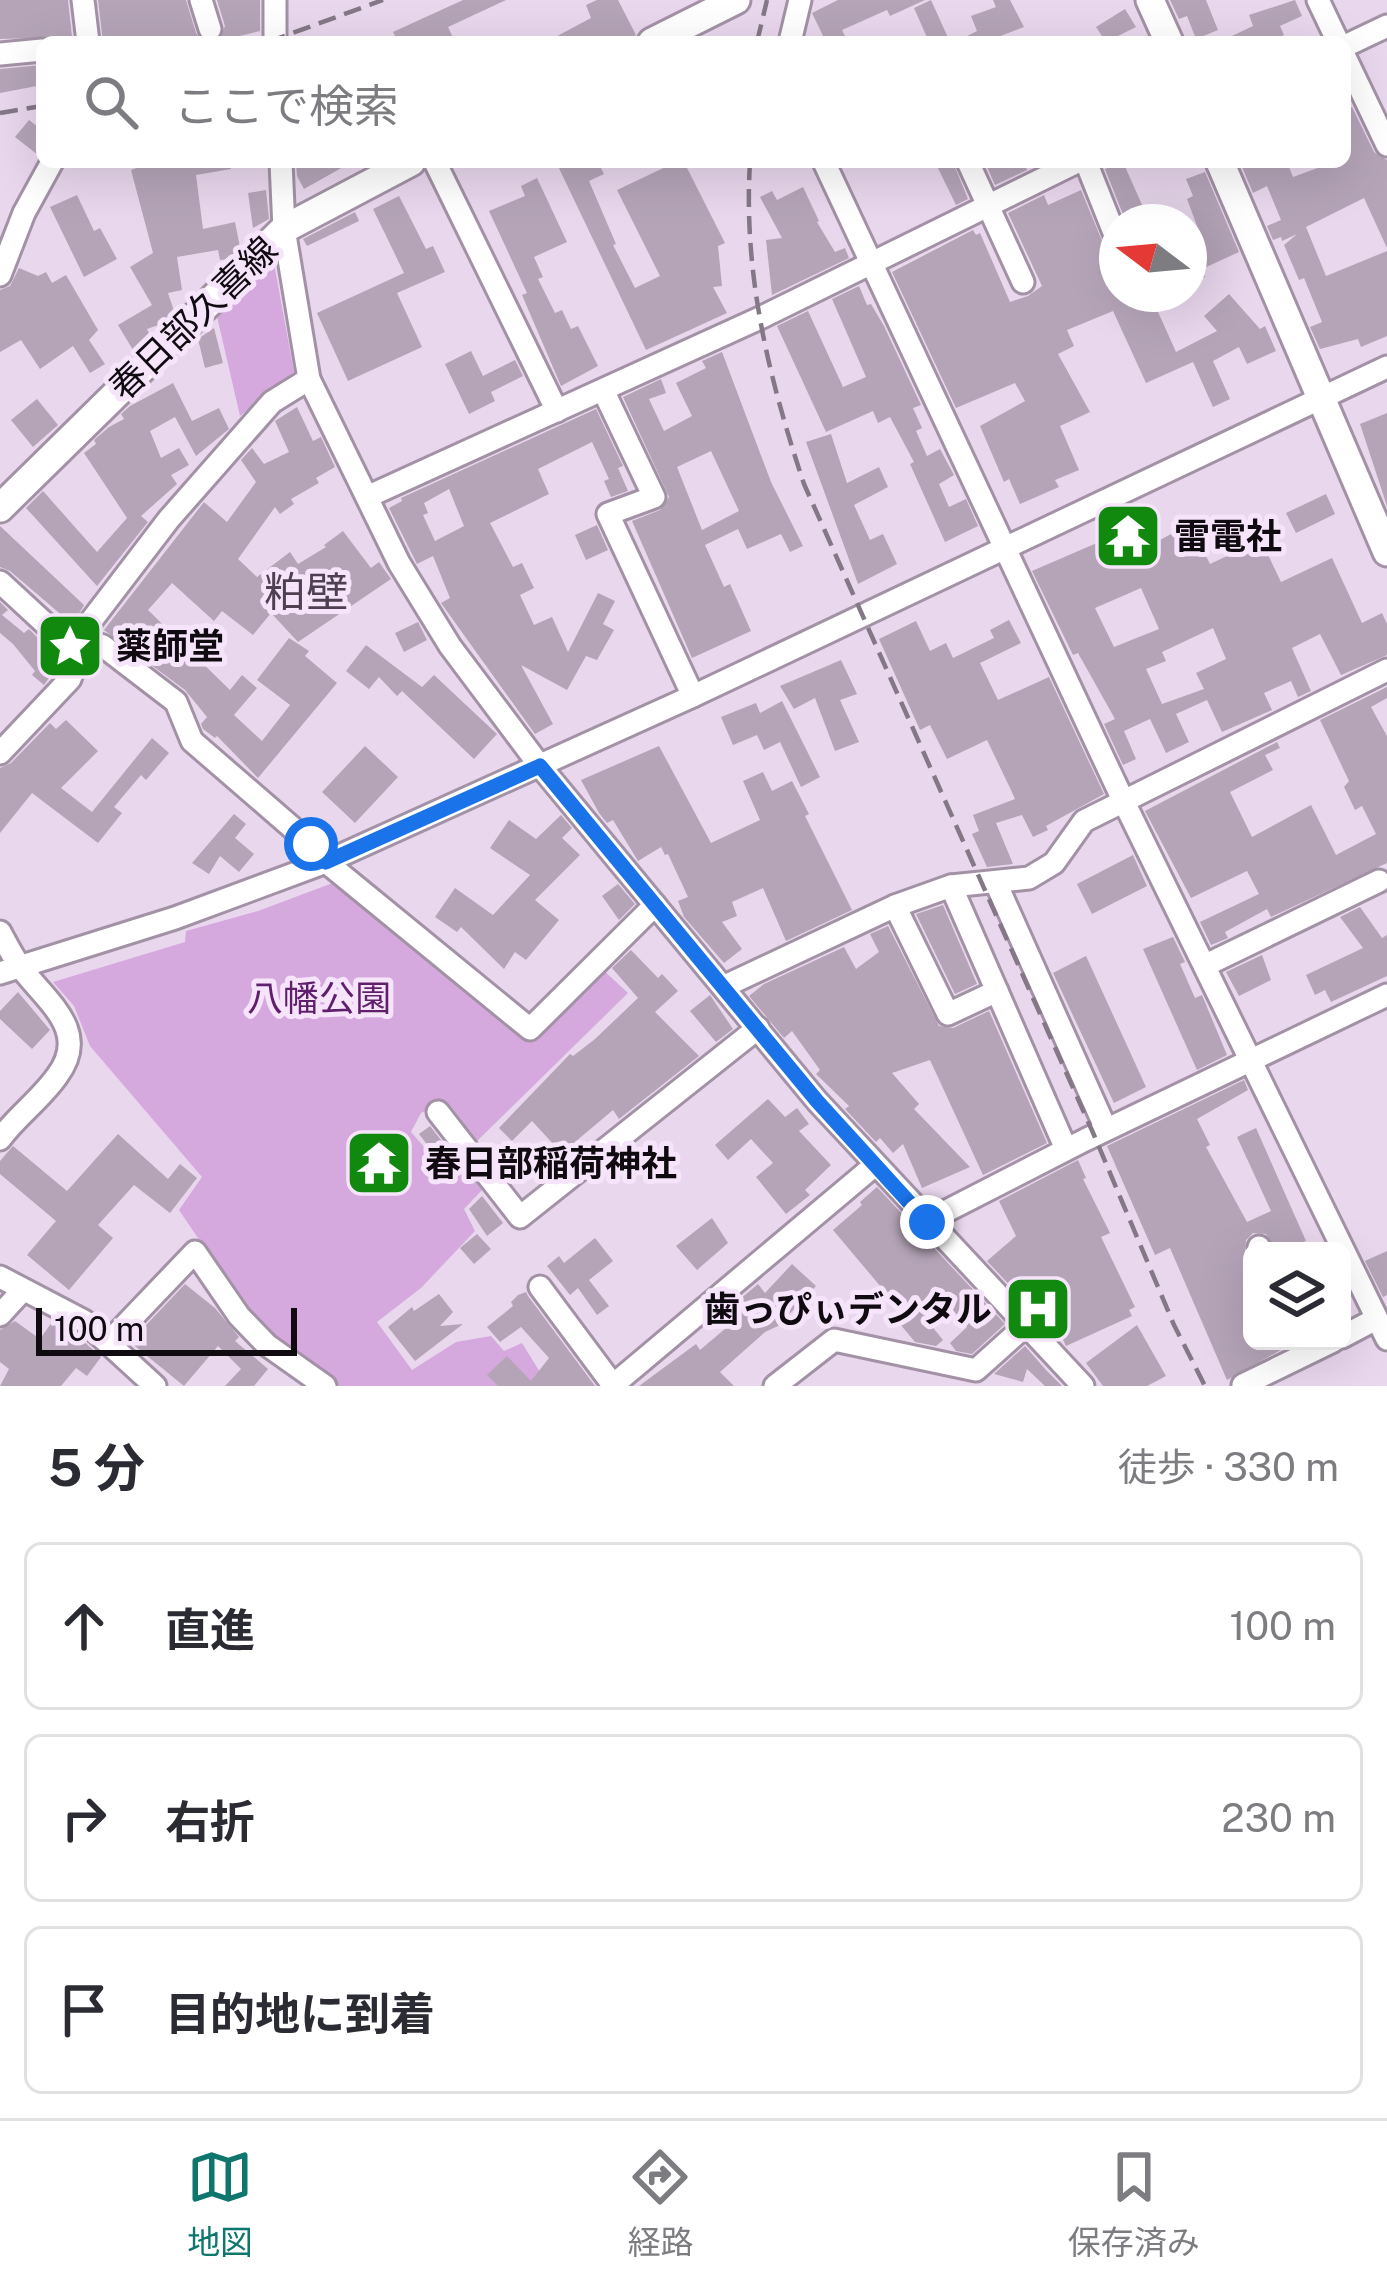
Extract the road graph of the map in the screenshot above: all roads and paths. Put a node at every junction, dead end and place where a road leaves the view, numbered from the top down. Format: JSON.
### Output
{"nodes":[{"id":1,"x":83,"y":0,"type":"edge"},
{"id":2,"x":201,"y":0,"type":"edge"},
{"id":3,"x":275,"y":0,"type":"edge"},
{"id":4,"x":736,"y":0,"type":"edge"},
{"id":5,"x":800,"y":0,"type":"edge"},
{"id":6,"x":1150,"y":0,"type":"edge"},
{"id":7,"x":1318,"y":0,"type":"edge"},
{"id":8,"x":1387,"y":26,"type":"edge"},
{"id":9,"x":210,"y":29,"type":"dead end"},
{"id":10,"x":87,"y":36,"type":"edge"},
{"id":11,"x":275,"y":36,"type":"edge"},
{"id":12,"x":664,"y":36,"type":"edge"},
{"id":13,"x":791,"y":36,"type":"edge"},
{"id":14,"x":1165,"y":36,"type":"edge"},
{"id":15,"x":1337,"y":36,"type":"edge"},
{"id":16,"x":1351,"y":40,"type":"edge"},
{"id":17,"x":36,"y":51,"type":"edge"},
{"id":18,"x":0,"y":54,"type":"edge"},
{"id":19,"x":1351,"y":70,"type":"edge"},
{"id":20,"x":1387,"y":145,"type":"edge"},
{"id":21,"x":49,"y":168,"type":"edge"},
{"id":22,"x":280,"y":168,"type":"edge"},
{"id":23,"x":400,"y":168,"type":"edge"},
{"id":24,"x":438,"y":168,"type":"edge"},
{"id":25,"x":827,"y":168,"type":"edge"},
{"id":26,"x":971,"y":168,"type":"edge"},
{"id":27,"x":1060,"y":168,"type":"edge"},
{"id":28,"x":1071,"y":168,"type":"edge"},
{"id":29,"x":1223,"y":168,"type":"edge"},
{"id":30,"x":989,"y":205,"type":"junction"},
{"id":31,"x":1099,"y":212,"type":"edge"},
{"id":32,"x":24,"y":213,"type":"junction"},
{"id":33,"x":0,"y":216,"type":"edge"},
{"id":34,"x":284,"y":229,"type":"junction"},
{"id":35,"x":873,"y":262,"type":"junction"},
{"id":36,"x":0,"y":275,"type":"edge"},
{"id":37,"x":1023,"y":282,"type":"dead end"},
{"id":38,"x":1387,"y":367,"type":"edge"},
{"id":39,"x":309,"y":380,"type":"junction"},
{"id":40,"x":603,"y":390,"type":"junction"},
{"id":41,"x":1322,"y":398,"type":"junction"},
{"id":42,"x":557,"y":411,"type":"junction"},
{"id":43,"x":369,"y":496,"type":"junction"},
{"id":44,"x":1378,"y":505,"type":"edge"},
{"id":45,"x":0,"y":508,"type":"edge"},
{"id":46,"x":1004,"y":549,"type":"junction"},
{"id":47,"x":1387,"y":552,"type":"edge"},
{"id":48,"x":0,"y":582,"type":"edge"},
{"id":49,"x":82,"y":638,"type":"junction"},
{"id":50,"x":1387,"y":670,"type":"edge"},
{"id":51,"x":693,"y":697,"type":"junction"},
{"id":52,"x":0,"y":753,"type":"edge"},
{"id":53,"x":540,"y":766,"type":"junction"},
{"id":54,"x":1124,"y":800,"type":"junction"},
{"id":55,"x":326,"y":862,"type":"junction"},
{"id":56,"x":1378,"y":881,"type":"dead end"},
{"id":57,"x":996,"y":883,"type":"junction"},
{"id":58,"x":951,"y":886,"type":"junction"},
{"id":59,"x":655,"y":905,"type":"junction"},
{"id":60,"x":895,"y":906,"type":"junction"},
{"id":61,"x":0,"y":932,"type":"edge"},
{"id":62,"x":1206,"y":965,"type":"junction"},
{"id":63,"x":10,"y":969,"type":"edge"},
{"id":64,"x":725,"y":986,"type":"junction"},
{"id":65,"x":997,"y":991,"type":"junction"},
{"id":66,"x":1387,"y":995,"type":"edge"},
{"id":67,"x":758,"y":1028,"type":"junction"},
{"id":68,"x":1253,"y":1059,"type":"junction"},
{"id":69,"x":438,"y":1112,"type":"dead end"},
{"id":70,"x":1106,"y":1130,"type":"junction"},
{"id":71,"x":2,"y":1131,"type":"edge"},
{"id":72,"x":1066,"y":1150,"type":"junction"},
{"id":73,"x":875,"y":1165,"type":"junction"},
{"id":74,"x":927,"y":1222,"type":"junction"},
{"id":75,"x":0,"y":1277,"type":"edge"},
{"id":76,"x":541,"y":1287,"type":"dead end"},
{"id":77,"x":22,"y":1291,"type":"junction"},
{"id":78,"x":0,"y":1315,"type":"edge"},
{"id":79,"x":1025,"y":1326,"type":"junction"},
{"id":80,"x":1383,"y":1326,"type":"edge"},
{"id":81,"x":1351,"y":1335,"type":"edge"},
{"id":82,"x":109,"y":1342,"type":"junction"},
{"id":83,"x":1300,"y":1350,"type":"edge"},
{"id":84,"x":619,"y":1384,"type":"edge"},
{"id":85,"x":1243,"y":1385,"type":"edge"},
{"id":86,"x":155,"y":1386,"type":"edge"},
{"id":87,"x":325,"y":1386,"type":"edge"},
{"id":88,"x":775,"y":1386,"type":"edge"},
{"id":89,"x":1083,"y":1386,"type":"edge"}],
"edges":[{"from":1,"to":10,"type":"street"},
{"from":2,"to":9,"type":"street"},
{"from":3,"to":11,"type":"street"},
{"from":4,"to":12,"type":"main road"},
{"from":5,"to":13,"type":"street"},
{"from":6,"to":14,"type":"main road"},
{"from":7,"to":15,"type":"street"},
{"from":8,"to":16,"type":"street"},
{"from":17,"to":18,"type":"street"},
{"from":19,"to":20,"type":"street"},
{"from":21,"to":32,"type":"street"},
{"from":22,"to":34,"type":"street"},
{"from":23,"to":34,"type":"main road","name":"春日部久喜線"},
{"from":24,"to":42,"type":"street"},
{"from":25,"to":35,"type":"street"},
{"from":26,"to":30,"type":"street"},
{"from":27,"to":30,"type":"street"},
{"from":28,"to":31,"type":"street"},
{"from":29,"to":41,"type":"main road"},
{"from":30,"to":35,"type":"street"},
{"from":30,"to":37,"type":"street"},
{"from":32,"to":33,"type":"street"},
{"from":32,"to":36,"type":"street"},
{"from":34,"to":39,"type":"street"},
{"from":34,"to":45,"type":"main road","name":"春日部久喜線"},
{"from":35,"to":40,"type":"street"},
{"from":35,"to":46,"type":"street"},
{"from":38,"to":41,"type":"street"},
{"from":39,"to":43,"type":"street"},
{"from":39,"to":49,"type":"street"},
{"from":40,"to":42,"type":"street"},
{"from":40,"to":51,"type":"street"},
{"from":41,"to":44,"type":"main road"},
{"from":41,"to":46,"type":"street"},
{"from":42,"to":43,"type":"street"},
{"from":43,"to":53,"type":"street"},
{"from":44,"to":47,"type":"main road"},
{"from":46,"to":51,"type":"street"},
{"from":46,"to":54,"type":"street"},
{"from":48,"to":49,"type":"street"},
{"from":49,"to":52,"type":"street"},
{"from":49,"to":55,"type":"street"},
{"from":50,"to":54,"type":"street"},
{"from":51,"to":53,"type":"street"},
{"from":53,"to":55,"type":"street"},
{"from":53,"to":59,"type":"street"},
{"from":54,"to":57,"type":"street"},
{"from":54,"to":62,"type":"street"},
{"from":55,"to":59,"type":"street"},
{"from":55,"to":63,"type":"street"},
{"from":56,"to":62,"type":"street"},
{"from":57,"to":58,"type":"street"},
{"from":57,"to":70,"type":"street"},
{"from":58,"to":60,"type":"street"},
{"from":58,"to":65,"type":"street"},
{"from":59,"to":64,"type":"street"},
{"from":60,"to":64,"type":"street"},
{"from":60,"to":65,"type":"street"},
{"from":61,"to":63,"type":"street"},
{"from":62,"to":68,"type":"street"},
{"from":63,"to":71,"type":"street"},
{"from":64,"to":67,"type":"street"},
{"from":65,"to":72,"type":"street"},
{"from":66,"to":68,"type":"street"},
{"from":67,"to":69,"type":"street"},
{"from":67,"to":73,"type":"street"},
{"from":68,"to":70,"type":"street"},
{"from":68,"to":80,"type":"street"},
{"from":70,"to":72,"type":"street"},
{"from":72,"to":74,"type":"street"},
{"from":73,"to":74,"type":"street"},
{"from":73,"to":84,"type":"street"},
{"from":74,"to":79,"type":"street"},
{"from":75,"to":77,"type":"street"},
{"from":76,"to":84,"type":"street"},
{"from":77,"to":78,"type":"street"},
{"from":77,"to":82,"type":"street"},
{"from":79,"to":88,"type":"street"},
{"from":79,"to":89,"type":"street"},
{"from":80,"to":81,"type":"street"},
{"from":82,"to":86,"type":"street"},
{"from":82,"to":87,"type":"street"},
{"from":83,"to":85,"type":"street"}]}
